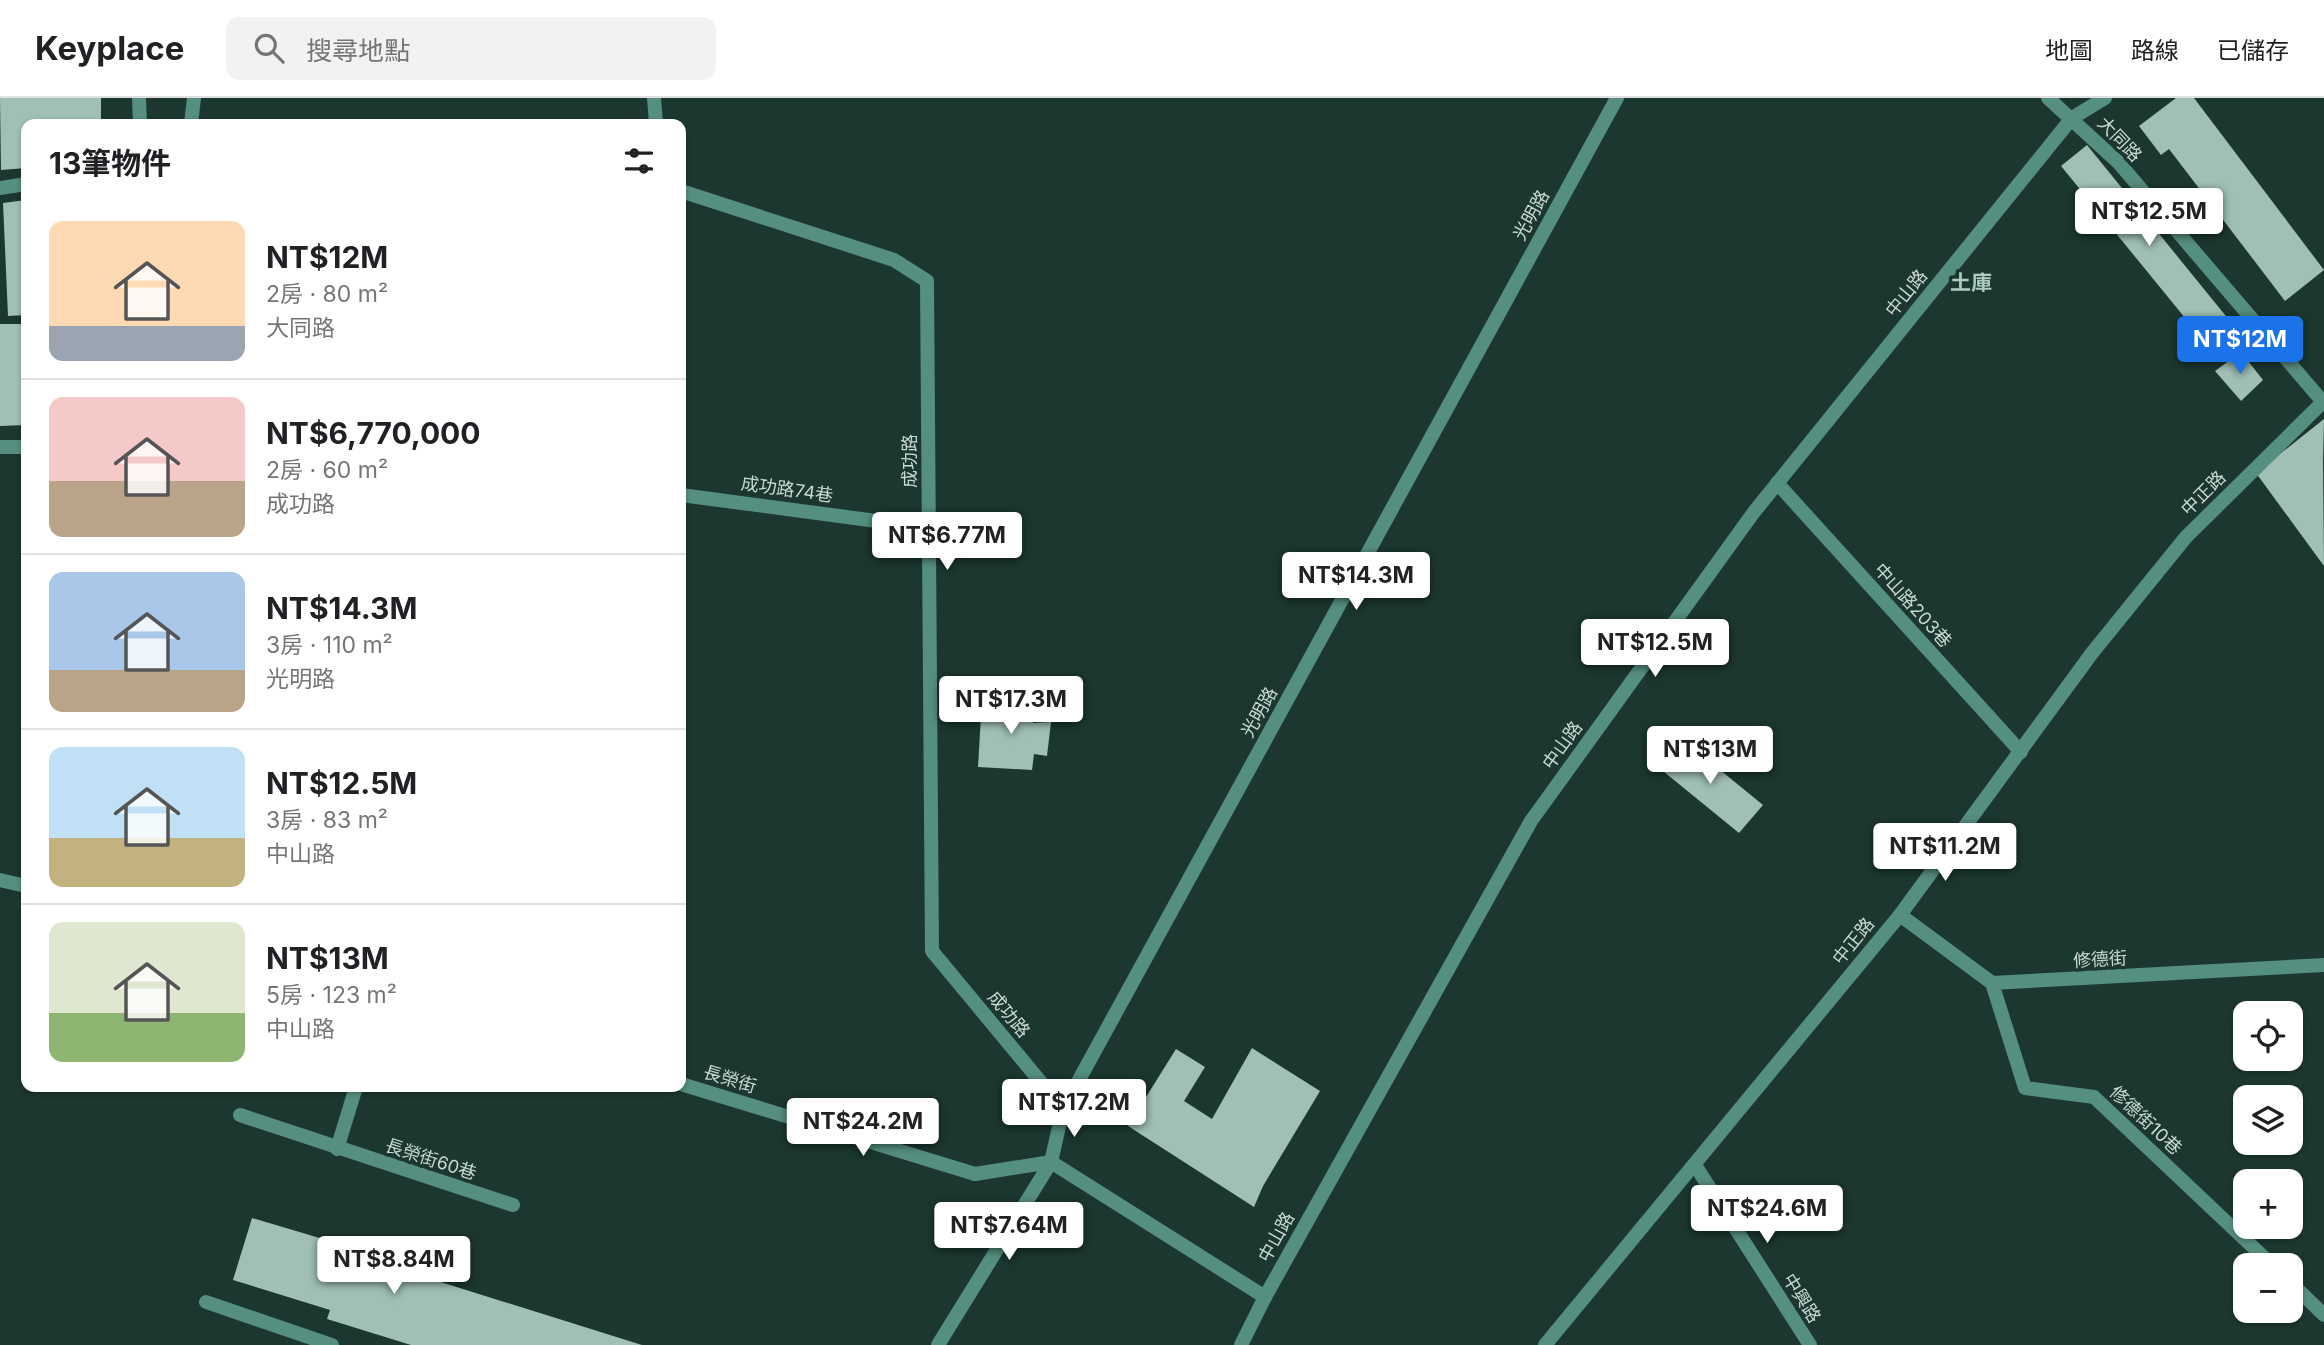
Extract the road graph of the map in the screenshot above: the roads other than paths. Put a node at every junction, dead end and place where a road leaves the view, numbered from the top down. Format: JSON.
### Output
{"nodes":[{"id":1,"x":139,"y":98,"type":"edge"},
{"id":2,"x":194,"y":98,"type":"edge"},
{"id":3,"x":654,"y":98,"type":"edge"},
{"id":4,"x":1617,"y":98,"type":"edge"},
{"id":5,"x":2048,"y":98,"type":"edge"},
{"id":6,"x":2105,"y":98,"type":"edge"},
{"id":7,"x":2072,"y":118,"type":"junction"},
{"id":8,"x":140,"y":119,"type":"edge"},
{"id":9,"x":192,"y":119,"type":"edge"},
{"id":10,"x":656,"y":119,"type":"edge"},
{"id":11,"x":21,"y":185,"type":"edge"},
{"id":12,"x":0,"y":188,"type":"edge"},
{"id":13,"x":686,"y":193,"type":"edge"},
{"id":14,"x":2323,"y":402,"type":"edge"},
{"id":15,"x":0,"y":447,"type":"edge"},
{"id":16,"x":21,"y":447,"type":"edge"},
{"id":17,"x":1777,"y":483,"type":"junction"},
{"id":18,"x":686,"y":496,"type":"edge"},
{"id":19,"x":929,"y":528,"type":"junction"},
{"id":20,"x":2021,"y":752,"type":"junction"},
{"id":21,"x":0,"y":880,"type":"edge"},
{"id":22,"x":21,"y":886,"type":"edge"},
{"id":23,"x":1900,"y":915,"type":"junction"},
{"id":24,"x":2324,"y":965,"type":"edge"},
{"id":25,"x":1992,"y":983,"type":"junction"},
{"id":26,"x":686,"y":1086,"type":"edge"},
{"id":27,"x":354,"y":1092,"type":"edge"},
{"id":28,"x":1063,"y":1109,"type":"junction"},
{"id":29,"x":240,"y":1115,"type":"dead end"},
{"id":30,"x":337,"y":1149,"type":"junction"},
{"id":31,"x":1051,"y":1161,"type":"junction"},
{"id":32,"x":1695,"y":1165,"type":"junction"},
{"id":33,"x":513,"y":1205,"type":"dead end"},
{"id":34,"x":2259,"y":1253,"type":"edge"},
{"id":35,"x":2303,"y":1295,"type":"edge"},
{"id":36,"x":1265,"y":1297,"type":"junction"},
{"id":37,"x":206,"y":1302,"type":"dead end"},
{"id":38,"x":2324,"y":1315,"type":"edge"},
{"id":39,"x":332,"y":1345,"type":"edge"},
{"id":40,"x":937,"y":1345,"type":"edge"},
{"id":41,"x":1241,"y":1345,"type":"edge"},
{"id":42,"x":1545,"y":1345,"type":"edge"},
{"id":43,"x":1810,"y":1345,"type":"edge"}],
"edges":[{"from":1,"to":8,"type":"street"},
{"from":2,"to":9,"type":"street"},
{"from":3,"to":10,"type":"street"},
{"from":4,"to":28,"type":"street","name":"光明路"},
{"from":5,"to":7,"type":"street","name":"大同路"},
{"from":6,"to":7,"type":"street","name":"中山路"},
{"from":7,"to":14,"type":"street","name":"大同路"},
{"from":7,"to":17,"type":"street","name":"中山路"},
{"from":11,"to":12,"type":"street"},
{"from":13,"to":19,"type":"street","name":"成功路"},
{"from":14,"to":20,"type":"street","name":"中正路"},
{"from":15,"to":16,"type":"street"},
{"from":17,"to":20,"type":"street","name":"中山路203巷"},
{"from":17,"to":36,"type":"street","name":"中山路"},
{"from":18,"to":19,"type":"street","name":"成功路74巷"},
{"from":19,"to":28,"type":"street","name":"成功路"},
{"from":20,"to":23,"type":"street","name":"中正路"},
{"from":21,"to":22,"type":"street"},
{"from":23,"to":25,"type":"street"},
{"from":23,"to":32,"type":"street","name":"中正路"},
{"from":24,"to":25,"type":"street","name":"修德街"},
{"from":25,"to":34,"type":"street","name":"修德街10巷"},
{"from":26,"to":31,"type":"street","name":"長榮街"},
{"from":27,"to":30,"type":"street"},
{"from":28,"to":31,"type":"street","name":"光明路"},
{"from":29,"to":30,"type":"street","name":"長榮街60巷"},
{"from":30,"to":33,"type":"street","name":"長榮街60巷"},
{"from":31,"to":36,"type":"street"},
{"from":31,"to":40,"type":"street","name":"光明路"},
{"from":32,"to":42,"type":"street","name":"中正路"},
{"from":32,"to":43,"type":"street","name":"中興路"},
{"from":35,"to":38,"type":"street"},
{"from":36,"to":41,"type":"street","name":"中山路"},
{"from":37,"to":39,"type":"street"}]}
